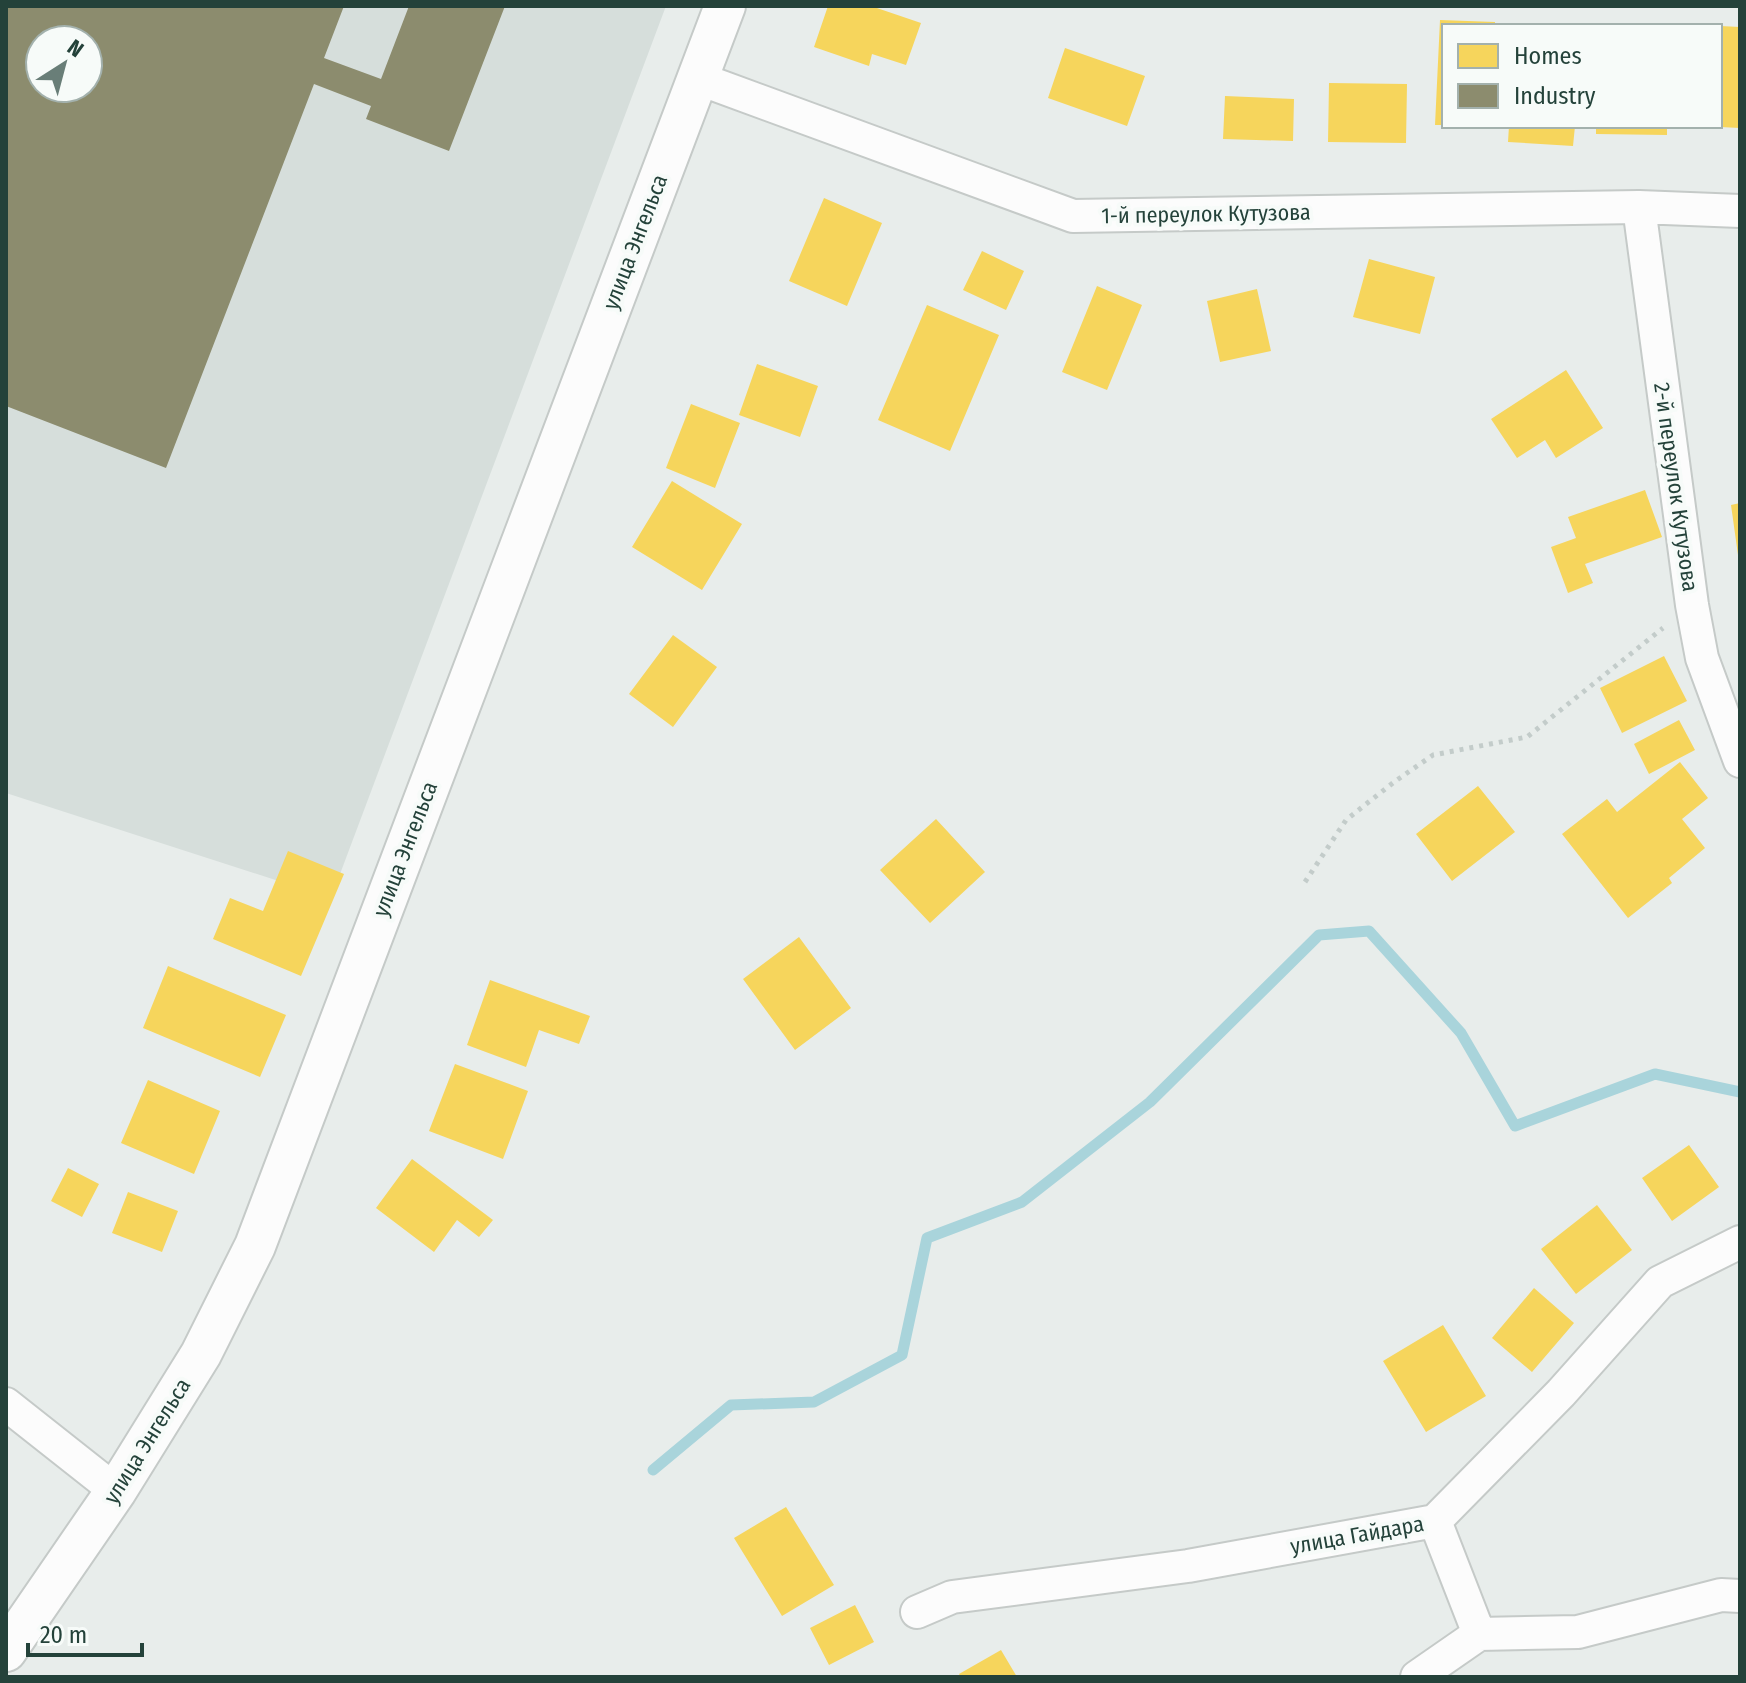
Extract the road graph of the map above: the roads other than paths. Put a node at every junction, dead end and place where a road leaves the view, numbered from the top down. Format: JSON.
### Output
{"nodes":[{"id":1,"x":725,"y":6,"type":"edge"},
{"id":2,"x":697,"y":78,"type":"junction"},
{"id":3,"x":1639,"y":207,"type":"junction"},
{"id":4,"x":1740,"y":211,"type":"edge"},
{"id":5,"x":1740,"y":761,"type":"edge"},
{"id":6,"x":1740,"y":1242,"type":"edge"},
{"id":7,"x":6,"y":1404,"type":"edge"},
{"id":8,"x":116,"y":1491,"type":"junction"},
{"id":9,"x":1435,"y":1521,"type":"junction"},
{"id":10,"x":1740,"y":1596,"type":"edge"},
{"id":11,"x":917,"y":1612,"type":"dead end"},
{"id":12,"x":1479,"y":1634,"type":"junction"},
{"id":13,"x":6,"y":1651,"type":"edge"},
{"id":14,"x":1417,"y":1677,"type":"edge"}],
"edges":[{"from":1,"to":2,"type":"street","name":"улица Энгельса"},
{"from":2,"to":3,"type":"street","name":"1-й переулок Кутузова"},
{"from":2,"to":8,"type":"street","name":"улица Энгельса"},
{"from":3,"to":4,"type":"street","name":"1-й переулок Кутузова"},
{"from":3,"to":5,"type":"street","name":"2-й переулок Кутузова"},
{"from":6,"to":9,"type":"street","name":"улица Гайдара"},
{"from":7,"to":8,"type":"street"},
{"from":8,"to":13,"type":"street","name":"улица Энгельса"},
{"from":9,"to":11,"type":"street","name":"улица Гайдара"},
{"from":9,"to":12,"type":"street"},
{"from":10,"to":12,"type":"street"},
{"from":12,"to":14,"type":"street"}]}
